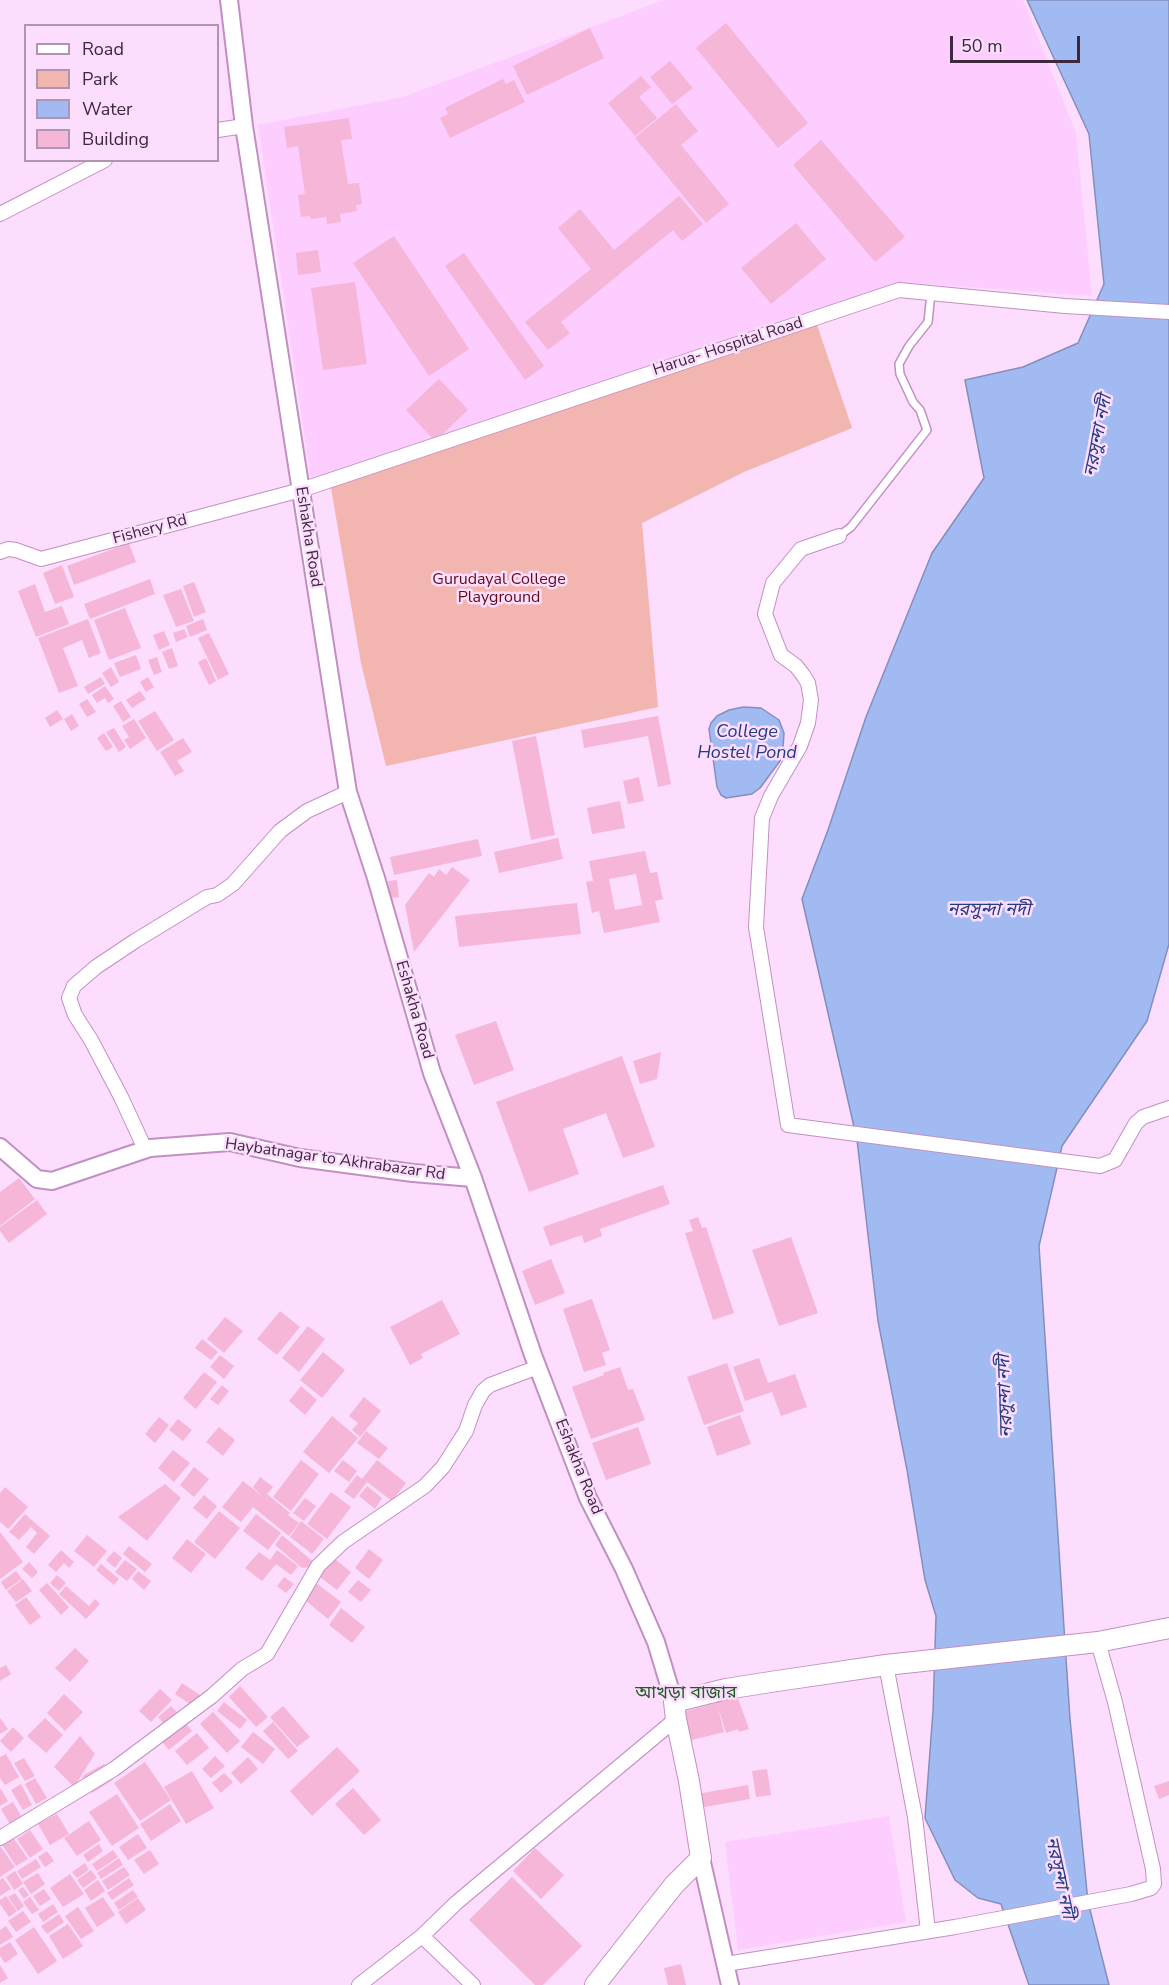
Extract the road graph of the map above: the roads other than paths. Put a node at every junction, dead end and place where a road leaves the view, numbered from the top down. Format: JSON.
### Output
{"nodes":[{"id":1,"x":229,"y":0,"type":"edge"},
{"id":2,"x":244,"y":126,"type":"junction"},
{"id":3,"x":219,"y":130,"type":"edge"},
{"id":4,"x":101,"y":162,"type":"edge"},
{"id":5,"x":0,"y":214,"type":"edge"},
{"id":6,"x":932,"y":293,"type":"junction"},
{"id":7,"x":1169,"y":312,"type":"edge"},
{"id":8,"x":301,"y":490,"type":"junction"},
{"id":9,"x":839,"y":536,"type":"joint"},
{"id":10,"x":0,"y":552,"type":"edge"},
{"id":11,"x":348,"y":792,"type":"junction"},
{"id":12,"x":1169,"y":1107,"type":"edge"},
{"id":13,"x":0,"y":1147,"type":"edge"},
{"id":14,"x":145,"y":1149,"type":"junction"},
{"id":15,"x":473,"y":1178,"type":"junction"},
{"id":16,"x":538,"y":1367,"type":"junction"},
{"id":17,"x":1169,"y":1628,"type":"edge"},
{"id":18,"x":1093,"y":1642,"type":"junction"},
{"id":19,"x":886,"y":1665,"type":"junction"},
{"id":20,"x":675,"y":1710,"type":"junction"},
{"id":21,"x":0,"y":1838,"type":"edge"},
{"id":22,"x":700,"y":1858,"type":"junction"},
{"id":23,"x":928,"y":1931,"type":"junction"},
{"id":24,"x":422,"y":1936,"type":"junction"},
{"id":25,"x":726,"y":1964,"type":"junction"},
{"id":26,"x":359,"y":1985,"type":"edge"},
{"id":27,"x":473,"y":1985,"type":"edge"},
{"id":28,"x":595,"y":1985,"type":"edge"},
{"id":29,"x":730,"y":1985,"type":"edge"}],
"edges":[{"from":1,"to":2,"type":"street","name":"Eshakha Road"},
{"from":2,"to":3,"type":"street"},
{"from":2,"to":8,"type":"street","name":"Eshakha Road"},
{"from":4,"to":5,"type":"street"},
{"from":6,"to":7,"type":"street","name":"Harua- Hospital Road"},
{"from":6,"to":8,"type":"street","name":"Harua- Hospital Road"},
{"from":6,"to":9,"type":"lane"},
{"from":8,"to":10,"type":"street","name":"Fishery Rd"},
{"from":8,"to":11,"type":"street","name":"Eshakha Road"},
{"from":9,"to":12,"type":"street"},
{"from":11,"to":14,"type":"street"},
{"from":11,"to":15,"type":"street","name":"Eshakha Road"},
{"from":13,"to":14,"type":"street","name":"Haybatnagar to Akhrabazar Rd"},
{"from":14,"to":15,"type":"street","name":"Haybatnagar to Akhrabazar Rd"},
{"from":15,"to":16,"type":"street","name":"Eshakha Road"},
{"from":16,"to":20,"type":"street","name":"Eshakha Road"},
{"from":16,"to":21,"type":"street"},
{"from":17,"to":18,"type":"main road"},
{"from":18,"to":19,"type":"main road"},
{"from":18,"to":23,"type":"street"},
{"from":19,"to":20,"type":"main road"},
{"from":19,"to":23,"type":"street"},
{"from":20,"to":22,"type":"main road","name":"Eshakha Road"},
{"from":20,"to":24,"type":"street"},
{"from":22,"to":25,"type":"street","name":"Eshakha Road"},
{"from":22,"to":28,"type":"main road"},
{"from":23,"to":25,"type":"street"},
{"from":24,"to":26,"type":"street"},
{"from":24,"to":27,"type":"street"},
{"from":25,"to":29,"type":"street","name":"Eshakha Road"}]}
